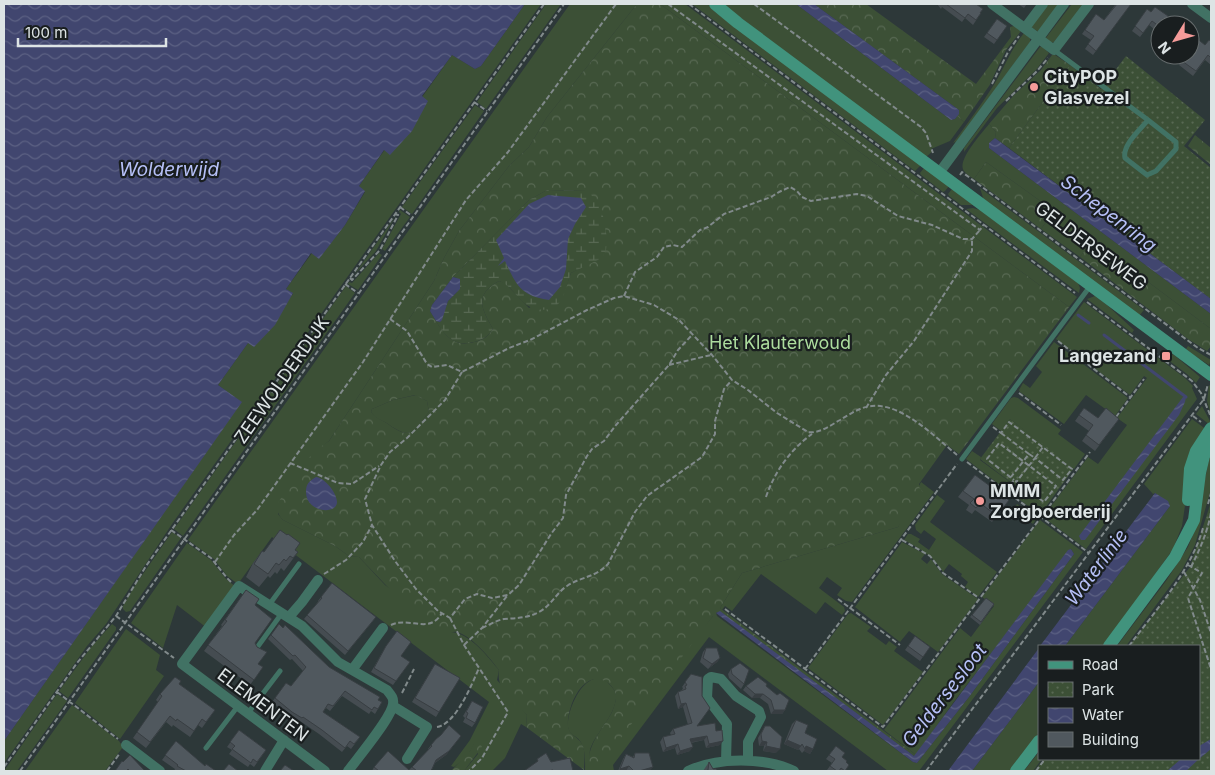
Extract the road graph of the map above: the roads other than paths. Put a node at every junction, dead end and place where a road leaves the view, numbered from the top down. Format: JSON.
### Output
{"nodes":[{"id":1,"x":715,"y":4,"type":"edge"},
{"id":2,"x":992,"y":4,"type":"edge"},
{"id":3,"x":1043,"y":4,"type":"edge"},
{"id":4,"x":1064,"y":4,"type":"edge"},
{"id":5,"x":1089,"y":4,"type":"edge"},
{"id":6,"x":1192,"y":4,"type":"edge"},
{"id":7,"x":1211,"y":18,"type":"edge"},
{"id":8,"x":1025,"y":28,"type":"junction"},
{"id":9,"x":1038,"y":39,"type":"junction"},
{"id":10,"x":1054,"y":50,"type":"junction"},
{"id":11,"x":1148,"y":120,"type":"junction"},
{"id":12,"x":939,"y":173,"type":"junction"},
{"id":13,"x":1091,"y":284,"type":"junction"},
{"id":14,"x":1210,"y":378,"type":"edge"},
{"id":15,"x":1211,"y":428,"type":"edge"},
{"id":16,"x":1211,"y":443,"type":"edge"},
{"id":17,"x":962,"y":458,"type":"road end"},
{"id":18,"x":1188,"y":529,"type":"junction"},
{"id":19,"x":299,"y":564,"type":"edge"},
{"id":20,"x":318,"y":580,"type":"road end"},
{"id":21,"x":269,"y":605,"type":"junction"},
{"id":22,"x":285,"y":615,"type":"junction"},
{"id":23,"x":383,"y":628,"type":"road end"},
{"id":24,"x":1110,"y":645,"type":"edge"},
{"id":25,"x":256,"y":649,"type":"edge"},
{"id":26,"x":352,"y":670,"type":"junction"},
{"id":27,"x":280,"y":671,"type":"dead end"},
{"id":28,"x":238,"y":706,"type":"junction"},
{"id":29,"x":393,"y":706,"type":"junction"},
{"id":30,"x":248,"y":713,"type":"junction"},
{"id":31,"x":284,"y":740,"type":"junction"},
{"id":32,"x":1038,"y":741,"type":"edge"},
{"id":33,"x":126,"y":745,"type":"road end"},
{"id":34,"x":206,"y":748,"type":"dead end"},
{"id":35,"x":407,"y":759,"type":"dead end"},
{"id":36,"x":726,"y":761,"type":"junction"},
{"id":37,"x":748,"y":761,"type":"junction"},
{"id":38,"x":160,"y":771,"type":"edge"},
{"id":39,"x":265,"y":771,"type":"edge"},
{"id":40,"x":325,"y":771,"type":"edge"},
{"id":41,"x":348,"y":771,"type":"edge"},
{"id":42,"x":688,"y":771,"type":"edge"},
{"id":43,"x":794,"y":771,"type":"edge"},
{"id":44,"x":1016,"y":771,"type":"edge"}],
"edges":[{"from":1,"to":12,"type":"street","name":"GELDERSEWEG"},
{"from":2,"to":8,"type":"street"},
{"from":3,"to":8,"type":"street"},
{"from":4,"to":9,"type":"street"},
{"from":5,"to":10,"type":"street"},
{"from":6,"to":7,"type":"street"},
{"from":8,"to":9,"type":"street"},
{"from":9,"to":10,"type":"street"},
{"from":9,"to":12,"type":"street"},
{"from":10,"to":11,"type":"lane"},
{"from":11,"to":11,"type":"lane"},
{"from":12,"to":13,"type":"street","name":"GELDERSEWEG"},
{"from":13,"to":14,"type":"street","name":"GELDERSEWEG"},
{"from":13,"to":17,"type":"lane","name":"GELDERSEWEG"},
{"from":15,"to":18,"type":"street"},
{"from":16,"to":18,"type":"street"},
{"from":18,"to":24,"type":"street"},
{"from":19,"to":21,"type":"lane"},
{"from":20,"to":22,"type":"street"},
{"from":21,"to":22,"type":"street"},
{"from":21,"to":28,"type":"street","name":"ELEMENTEN"},
{"from":22,"to":25,"type":"lane"},
{"from":22,"to":26,"type":"street"},
{"from":23,"to":26,"type":"street"},
{"from":26,"to":29,"type":"street"},
{"from":27,"to":30,"type":"lane"},
{"from":28,"to":30,"type":"street","name":"ELEMENTEN"},
{"from":28,"to":34,"type":"lane"},
{"from":29,"to":35,"type":"street"},
{"from":29,"to":41,"type":"street"},
{"from":30,"to":31,"type":"street","name":"ELEMENTEN"},
{"from":31,"to":39,"type":"street"},
{"from":31,"to":40,"type":"street","name":"ELEMENTEN"},
{"from":32,"to":44,"type":"street"},
{"from":33,"to":38,"type":"street"},
{"from":36,"to":37,"type":"street"},
{"from":36,"to":37,"type":"street"},
{"from":36,"to":42,"type":"street"},
{"from":37,"to":43,"type":"street"}]}
